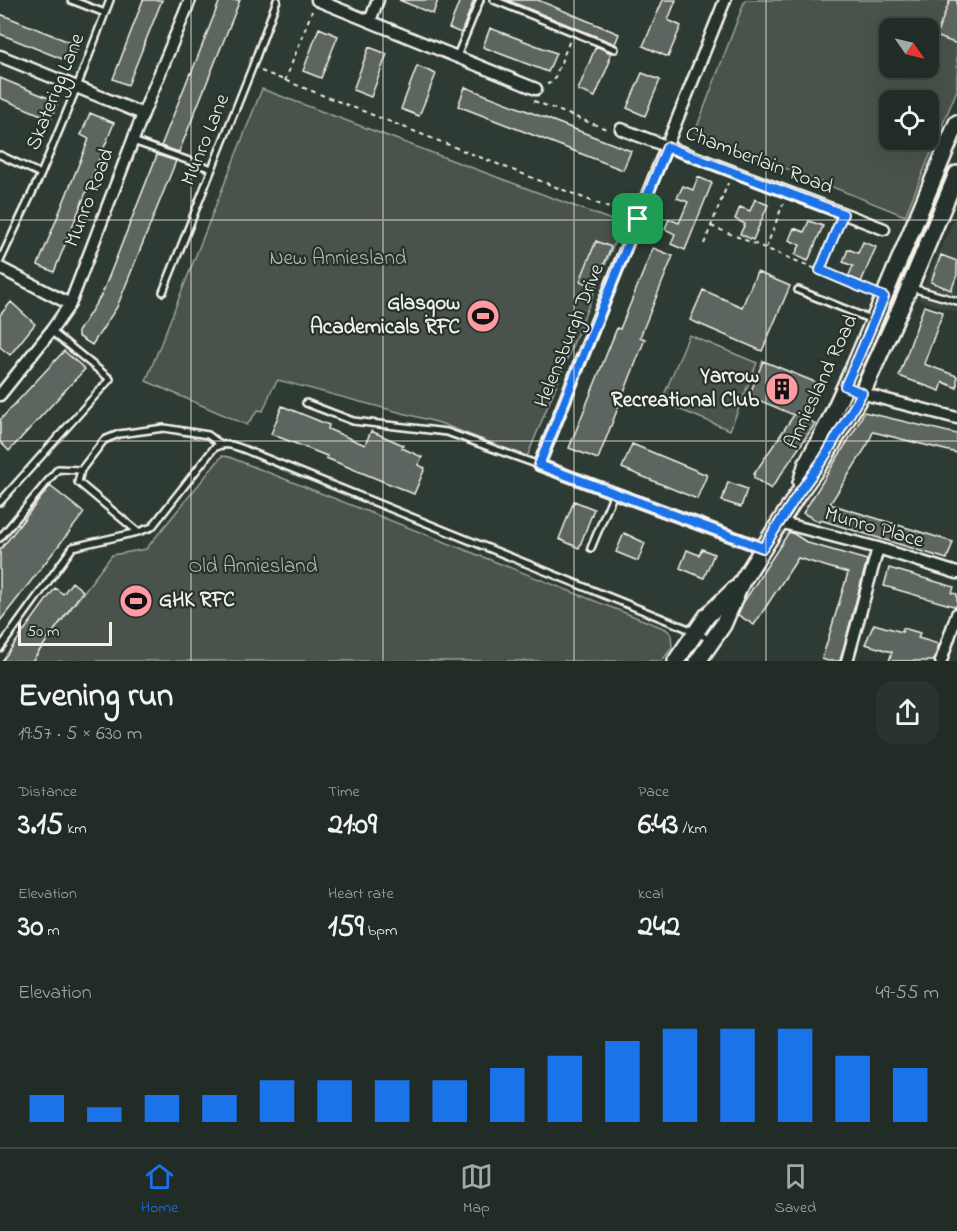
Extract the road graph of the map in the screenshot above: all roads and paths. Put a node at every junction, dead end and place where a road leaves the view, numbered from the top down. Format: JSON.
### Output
{"nodes":[{"id":1,"x":71,"y":0,"type":"edge"},
{"id":2,"x":110,"y":0,"type":"edge"},
{"id":3,"x":190,"y":0,"type":"edge"},
{"id":4,"x":277,"y":0,"type":"edge"},
{"id":5,"x":378,"y":0,"type":"edge"},
{"id":6,"x":480,"y":0,"type":"edge"},
{"id":7,"x":494,"y":0,"type":"edge"},
{"id":8,"x":725,"y":0,"type":"edge"},
{"id":9,"x":315,"y":5,"type":"edge"},
{"id":10,"x":105,"y":13,"type":"junction"},
{"id":11,"x":370,"y":21,"type":"junction"},
{"id":12,"x":573,"y":32,"type":"junction"},
{"id":13,"x":615,"y":49,"type":"dead end"},
{"id":14,"x":0,"y":56,"type":"edge"},
{"id":15,"x":457,"y":56,"type":"junction"},
{"id":16,"x":252,"y":68,"type":"junction"},
{"id":17,"x":285,"y":81,"type":"junction"},
{"id":18,"x":77,"y":87,"type":"junction"},
{"id":19,"x":536,"y":89,"type":"junction"},
{"id":20,"x":143,"y":114,"type":"junction"},
{"id":21,"x":957,"y":123,"type":"edge"},
{"id":22,"x":621,"y":129,"type":"joint"},
{"id":23,"x":133,"y":141,"type":"junction"},
{"id":24,"x":667,"y":147,"type":"junction"},
{"id":25,"x":0,"y":155,"type":"edge"},
{"id":26,"x":212,"y":169,"type":"junction"},
{"id":27,"x":732,"y":172,"type":"junction"},
{"id":28,"x":41,"y":174,"type":"junction"},
{"id":29,"x":957,"y":174,"type":"edge"},
{"id":30,"x":788,"y":193,"type":"junction"},
{"id":31,"x":843,"y":214,"type":"junction"},
{"id":32,"x":638,"y":219,"type":"junction"},
{"id":33,"x":711,"y":226,"type":"junction"},
{"id":34,"x":884,"y":229,"type":"dead end"},
{"id":35,"x":704,"y":244,"type":"dead end"},
{"id":36,"x":766,"y":248,"type":"junction"},
{"id":37,"x":0,"y":261,"type":"edge"},
{"id":38,"x":0,"y":268,"type":"edge"},
{"id":39,"x":820,"y":270,"type":"junction"},
{"id":40,"x":910,"y":287,"type":"junction"},
{"id":41,"x":798,"y":290,"type":"dead end"},
{"id":42,"x":163,"y":292,"type":"dead end"},
{"id":43,"x":884,"y":297,"type":"junction"},
{"id":44,"x":957,"y":300,"type":"edge"},
{"id":45,"x":70,"y":304,"type":"junction"},
{"id":46,"x":874,"y":321,"type":"junction"},
{"id":47,"x":51,"y":331,"type":"junction"},
{"id":48,"x":845,"y":386,"type":"junction"},
{"id":49,"x":862,"y":393,"type":"junction"},
{"id":50,"x":0,"y":395,"type":"edge"},
{"id":51,"x":306,"y":403,"type":"dead end"},
{"id":52,"x":957,"y":418,"type":"edge"},
{"id":53,"x":220,"y":444,"type":"junction"},
{"id":54,"x":539,"y":465,"type":"junction"},
{"id":55,"x":81,"y":470,"type":"junction"},
{"id":56,"x":614,"y":493,"type":"junction"},
{"id":57,"x":798,"y":494,"type":"junction"},
{"id":58,"x":0,"y":502,"type":"edge"},
{"id":59,"x":779,"y":522,"type":"junction"},
{"id":60,"x":138,"y":532,"type":"junction"},
{"id":61,"x":0,"y":538,"type":"edge"},
{"id":62,"x":591,"y":548,"type":"dead end"},
{"id":63,"x":763,"y":548,"type":"junction"},
{"id":64,"x":878,"y":548,"type":"junction"},
{"id":65,"x":957,"y":573,"type":"edge"},
{"id":66,"x":741,"y":583,"type":"junction"},
{"id":67,"x":957,"y":614,"type":"edge"},
{"id":68,"x":696,"y":632,"type":"junction"},
{"id":69,"x":712,"y":641,"type":"junction"},
{"id":70,"x":0,"y":648,"type":"edge"},
{"id":71,"x":676,"y":661,"type":"edge"},
{"id":72,"x":698,"y":661,"type":"edge"},
{"id":73,"x":846,"y":661,"type":"edge"},
{"id":74,"x":941,"y":661,"type":"edge"}],
"edges":[{"from":1,"to":10,"type":"lane"},
{"from":2,"to":10,"type":"lane","name":"Skaterigg Lane"},
{"from":3,"to":20,"type":"street","name":"Munro Road"},
{"from":4,"to":16,"type":"lane","name":"Munro Lane"},
{"from":5,"to":11,"type":"street"},
{"from":6,"to":15,"type":"lane"},
{"from":7,"to":12,"type":"lane"},
{"from":8,"to":24,"type":"street","name":"Helensburgh Drive"},
{"from":9,"to":11,"type":"street"},
{"from":9,"to":17,"type":"path"},
{"from":10,"to":18,"type":"lane","name":"Skaterigg Lane"},
{"from":11,"to":15,"type":"street"},
{"from":12,"to":13,"type":"lane"},
{"from":12,"to":19,"type":"path"},
{"from":14,"to":18,"type":"street"},
{"from":15,"to":19,"type":"street"},
{"from":16,"to":17,"type":"path"},
{"from":16,"to":26,"type":"lane","name":"Munro Lane"},
{"from":17,"to":32,"type":"path"},
{"from":18,"to":20,"type":"street"},
{"from":18,"to":28,"type":"lane","name":"Skaterigg Lane"},
{"from":19,"to":22,"type":"path"},
{"from":20,"to":23,"type":"street","name":"Munro Road"},
{"from":21,"to":43,"type":"street","name":"Anniesland Road"},
{"from":22,"to":24,"type":"street","name":"Chamberlain Road"},
{"from":23,"to":26,"type":"lane"},
{"from":23,"to":45,"type":"street","name":"Munro Road"},
{"from":24,"to":27,"type":"street","name":"Chamberlain Road"},
{"from":24,"to":32,"type":"street","name":"Helensburgh Drive"},
{"from":25,"to":28,"type":"lane"},
{"from":26,"to":42,"type":"lane","name":"Munro Lane"},
{"from":27,"to":30,"type":"street","name":"Chamberlain Road"},
{"from":27,"to":33,"type":"path"},
{"from":28,"to":37,"type":"lane","name":"Skaterigg Lane"},
{"from":29,"to":40,"type":"street","name":"Anniesland Road"},
{"from":30,"to":31,"type":"street","name":"Chamberlain Road"},
{"from":30,"to":36,"type":"path"},
{"from":31,"to":34,"type":"street","name":"Chamberlain Road"},
{"from":31,"to":39,"type":"path"},
{"from":32,"to":54,"type":"street","name":"Helensburgh Drive"},
{"from":33,"to":35,"type":"path"},
{"from":33,"to":36,"type":"path"},
{"from":36,"to":39,"type":"path"},
{"from":38,"to":45,"type":"street"},
{"from":39,"to":43,"type":"path"},
{"from":40,"to":44,"type":"lane"},
{"from":40,"to":49,"type":"street","name":"Anniesland Road"},
{"from":41,"to":46,"type":"lane"},
{"from":43,"to":46,"type":"street","name":"Anniesland Road"},
{"from":45,"to":47,"type":"street","name":"Munro Road"},
{"from":46,"to":48,"type":"street","name":"Anniesland Road"},
{"from":47,"to":50,"type":"street","name":"Munro Road"},
{"from":47,"to":58,"type":"lane"},
{"from":48,"to":49,"type":"street"},
{"from":48,"to":57,"type":"street","name":"Anniesland Road"},
{"from":49,"to":52,"type":"street"},
{"from":49,"to":57,"type":"street","name":"Anniesland Road"},
{"from":51,"to":54,"type":"lane"},
{"from":53,"to":55,"type":"lane"},
{"from":53,"to":60,"type":"lane"},
{"from":53,"to":68,"type":"lane"},
{"from":54,"to":56,"type":"street"},
{"from":55,"to":60,"type":"lane"},
{"from":55,"to":61,"type":"lane"},
{"from":56,"to":62,"type":"lane"},
{"from":56,"to":63,"type":"street"},
{"from":57,"to":59,"type":"street","name":"Anniesland Road"},
{"from":59,"to":63,"type":"street","name":"Anniesland Road"},
{"from":59,"to":64,"type":"street","name":"Munro Place"},
{"from":60,"to":70,"type":"lane"},
{"from":63,"to":66,"type":"street","name":"Anniesland Road"},
{"from":64,"to":65,"type":"street","name":"Munro Place"},
{"from":64,"to":73,"type":"street"},
{"from":66,"to":68,"type":"street","name":"Anniesland Road"},
{"from":66,"to":69,"type":"street","name":"Anniesland Road"},
{"from":67,"to":74,"type":"street"},
{"from":68,"to":69,"type":"lane"},
{"from":68,"to":71,"type":"street","name":"Anniesland Road"},
{"from":69,"to":72,"type":"street","name":"Anniesland Road"}]}
